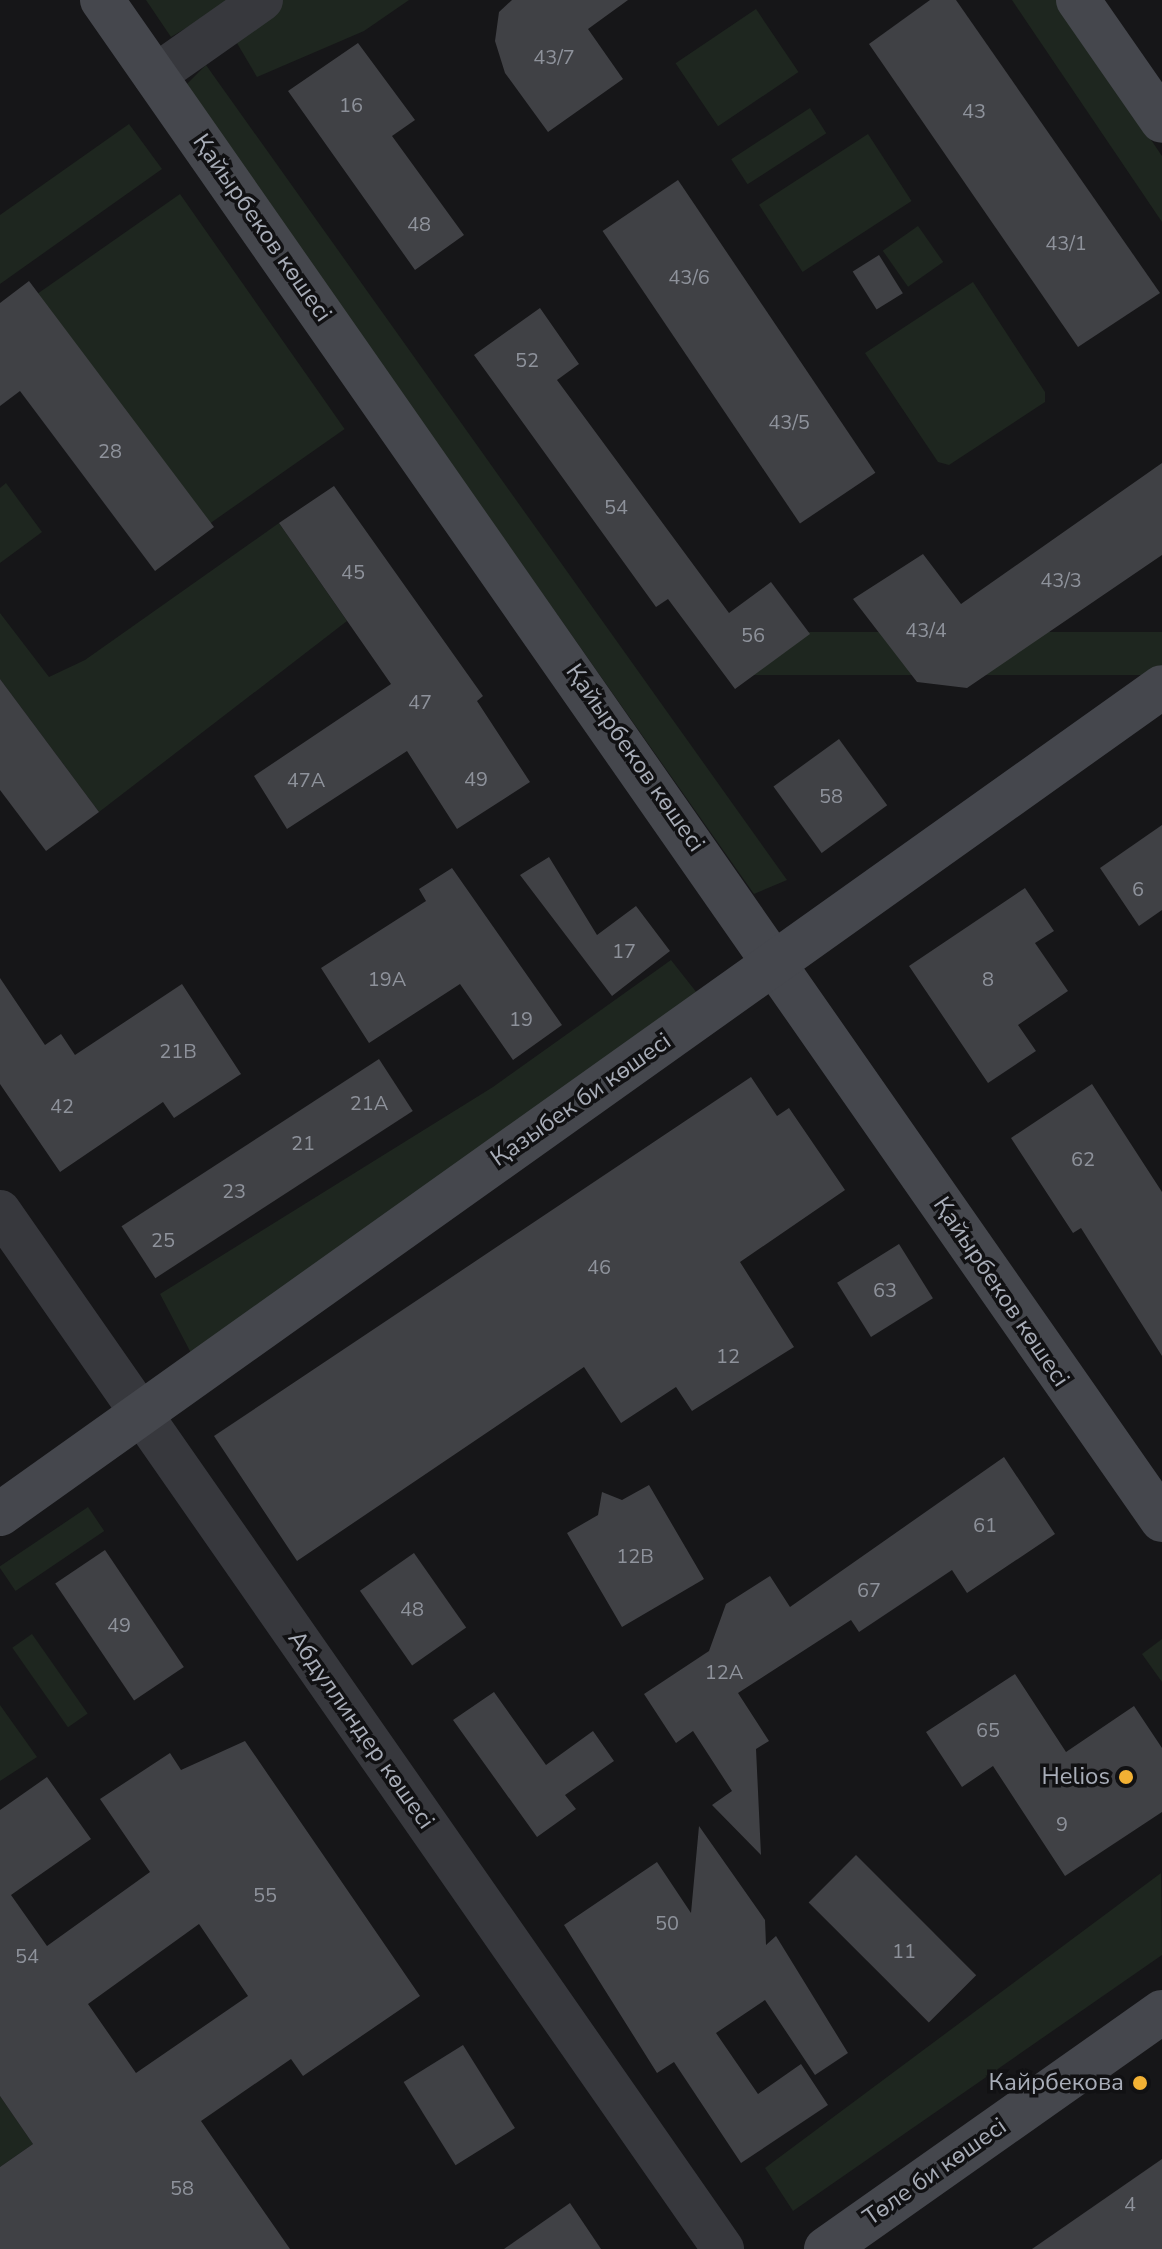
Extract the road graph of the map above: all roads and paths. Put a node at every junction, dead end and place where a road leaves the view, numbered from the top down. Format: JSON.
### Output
{"nodes":[{"id":1,"x":102,"y":0,"type":"edge"},
{"id":2,"x":262,"y":0,"type":"edge"},
{"id":3,"x":1078,"y":0,"type":"edge"},
{"id":4,"x":154,"y":76,"type":"junction"},
{"id":5,"x":1162,"y":121,"type":"edge"},
{"id":6,"x":1162,"y":687,"type":"edge"},
{"id":7,"x":777,"y":961,"type":"junction"},
{"id":8,"x":0,"y":1211,"type":"edge"},
{"id":9,"x":140,"y":1414,"type":"junction"},
{"id":10,"x":0,"y":1514,"type":"edge"},
{"id":11,"x":1162,"y":1520,"type":"edge"},
{"id":12,"x":1162,"y":2012,"type":"edge"},
{"id":13,"x":723,"y":2249,"type":"edge"},
{"id":14,"x":826,"y":2249,"type":"edge"}],
"edges":[{"from":1,"to":4,"type":"main road","name":"Қайырбеков көшесі"},
{"from":2,"to":4,"type":"street"},
{"from":3,"to":5,"type":"main road"},
{"from":4,"to":7,"type":"main road","name":"Қайырбеков көшесі"},
{"from":6,"to":7,"type":"main road","name":"Қазыбек би көшесі"},
{"from":7,"to":9,"type":"main road","name":"Қазыбек би көшесі"},
{"from":7,"to":11,"type":"main road","name":"Қайырбеков көшесі"},
{"from":8,"to":9,"type":"street","name":"Абдуллиндер көшесі"},
{"from":9,"to":10,"type":"main road","name":"Қазыбек би көшесі"},
{"from":9,"to":13,"type":"street","name":"Абдуллиндер көшесі"},
{"from":12,"to":14,"type":"main road","name":"Төле би көшесі"}]}
